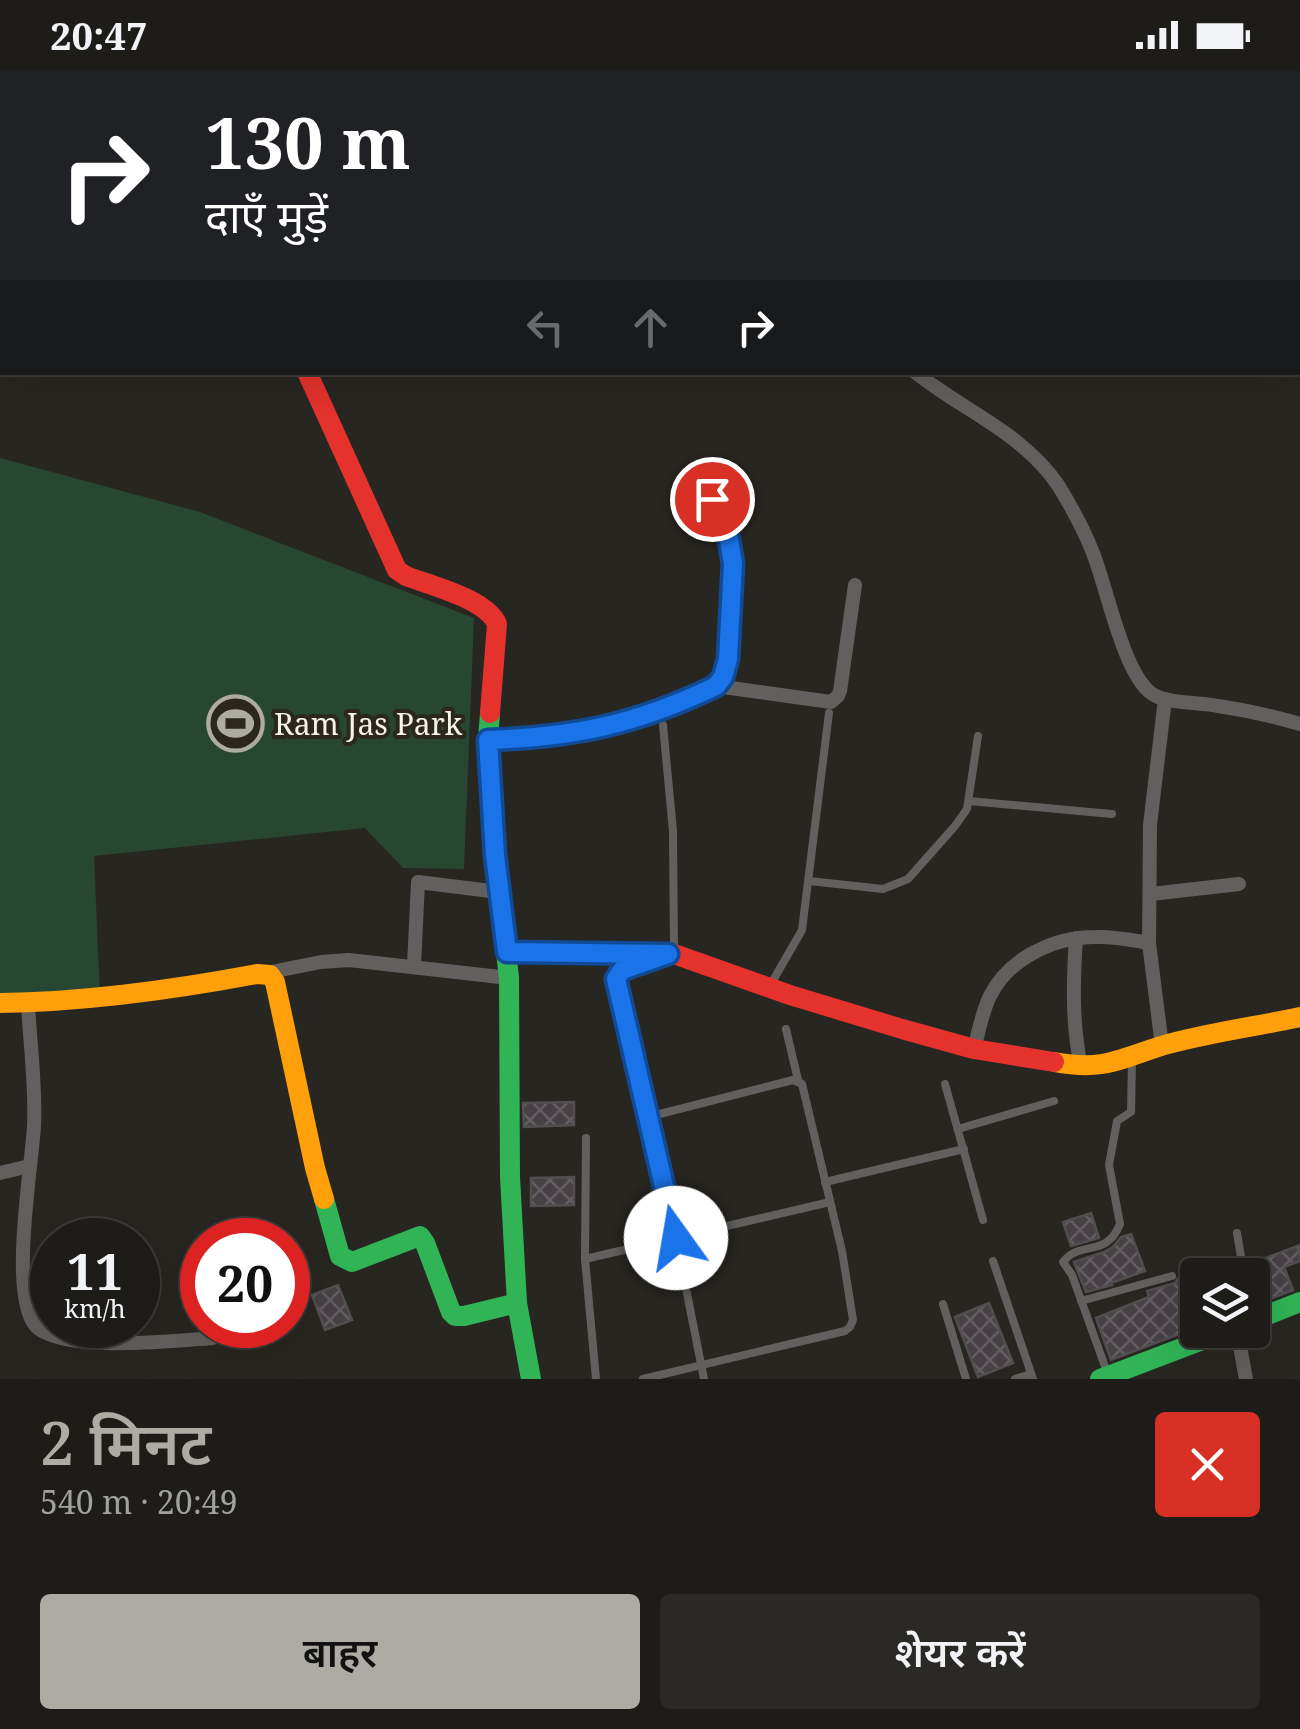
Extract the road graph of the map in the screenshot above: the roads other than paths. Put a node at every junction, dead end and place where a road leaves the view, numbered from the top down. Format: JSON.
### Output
{"nodes":[{"id":1,"x":308,"y":375,"type":"edge"},
{"id":2,"x":919,"y":375,"type":"edge"},
{"id":3,"x":703,"y":480,"type":"dead end"},
{"id":4,"x":855,"y":585,"type":"dead end"},
{"id":5,"x":716,"y":686,"type":"junction"},
{"id":6,"x":1166,"y":699,"type":"junction"},
{"id":7,"x":829,"y":714,"type":"dead end"},
{"id":8,"x":1300,"y":724,"type":"edge"},
{"id":9,"x":663,"y":725,"type":"dead end"},
{"id":10,"x":978,"y":736,"type":"dead end"},
{"id":11,"x":488,"y":740,"type":"junction"},
{"id":12,"x":969,"y":801,"type":"junction"},
{"id":13,"x":1112,"y":814,"type":"dead end"},
{"id":14,"x":809,"y":881,"type":"junction"},
{"id":15,"x":1239,"y":884,"type":"dead end"},
{"id":16,"x":499,"y":892,"type":"junction"},
{"id":17,"x":1152,"y":894,"type":"junction"},
{"id":18,"x":1076,"y":938,"type":"junction"},
{"id":19,"x":1150,"y":943,"type":"junction"},
{"id":20,"x":507,"y":952,"type":"junction"},
{"id":21,"x":672,"y":954,"type":"junction"},
{"id":22,"x":414,"y":966,"type":"junction"},
{"id":23,"x":266,"y":974,"type":"junction"},
{"id":24,"x":509,"y":978,"type":"junction"},
{"id":25,"x":768,"y":988,"type":"junction"},
{"id":26,"x":0,"y":1004,"type":"edge"},
{"id":27,"x":28,"y":1004,"type":"junction"},
{"id":28,"x":1300,"y":1017,"type":"edge"},
{"id":29,"x":786,"y":1029,"type":"dead end"},
{"id":30,"x":1162,"y":1046,"type":"junction"},
{"id":31,"x":974,"y":1049,"type":"junction"},
{"id":32,"x":1132,"y":1057,"type":"junction"},
{"id":33,"x":1081,"y":1068,"type":"junction"},
{"id":34,"x":798,"y":1080,"type":"junction"},
{"id":35,"x":945,"y":1084,"type":"dead end"},
{"id":36,"x":1054,"y":1101,"type":"dead end"},
{"id":37,"x":648,"y":1117,"type":"junction"},
{"id":38,"x":958,"y":1128,"type":"junction"},
{"id":39,"x":586,"y":1138,"type":"dead end"},
{"id":40,"x":964,"y":1149,"type":"junction"},
{"id":41,"x":30,"y":1166,"type":"junction"},
{"id":42,"x":0,"y":1173,"type":"edge"},
{"id":43,"x":826,"y":1182,"type":"junction"},
{"id":44,"x":830,"y":1202,"type":"junction"},
{"id":45,"x":983,"y":1220,"type":"dead end"},
{"id":46,"x":1237,"y":1232,"type":"dead end"},
{"id":47,"x":676,"y":1238,"type":"junction"},
{"id":48,"x":1241,"y":1258,"type":"edge"},
{"id":49,"x":585,"y":1260,"type":"junction"},
{"id":50,"x":993,"y":1261,"type":"dead end"},
{"id":51,"x":1172,"y":1276,"type":"dead end"},
{"id":52,"x":1082,"y":1301,"type":"junction"},
{"id":53,"x":517,"y":1302,"type":"junction"},
{"id":54,"x":1300,"y":1302,"type":"edge"},
{"id":55,"x":943,"y":1304,"type":"dead end"},
{"id":56,"x":1270,"y":1310,"type":"edge"},
{"id":57,"x":180,"y":1340,"type":"edge"},
{"id":58,"x":1182,"y":1348,"type":"edge"},
{"id":59,"x":1240,"y":1348,"type":"edge"},
{"id":60,"x":702,"y":1366,"type":"junction"},
{"id":61,"x":1032,"y":1376,"type":"edge"},
{"id":62,"x":1106,"y":1378,"type":"edge"},
{"id":63,"x":531,"y":1379,"type":"edge"},
{"id":64,"x":596,"y":1379,"type":"edge"},
{"id":65,"x":644,"y":1379,"type":"edge"},
{"id":66,"x":704,"y":1379,"type":"edge"},
{"id":67,"x":966,"y":1379,"type":"edge"},
{"id":68,"x":1016,"y":1379,"type":"edge"},
{"id":69,"x":1246,"y":1379,"type":"edge"}],
"edges":[{"from":1,"to":11,"type":"street"},
{"from":2,"to":6,"type":"street"},
{"from":3,"to":5,"type":"street"},
{"from":4,"to":5,"type":"street"},
{"from":5,"to":11,"type":"street"},
{"from":6,"to":8,"type":"street"},
{"from":6,"to":17,"type":"street"},
{"from":7,"to":14,"type":"lane"},
{"from":9,"to":21,"type":"lane"},
{"from":10,"to":12,"type":"lane"},
{"from":11,"to":16,"type":"street"},
{"from":12,"to":13,"type":"lane"},
{"from":12,"to":14,"type":"lane"},
{"from":14,"to":25,"type":"lane"},
{"from":15,"to":17,"type":"street"},
{"from":16,"to":20,"type":"street"},
{"from":16,"to":22,"type":"street"},
{"from":17,"to":19,"type":"street"},
{"from":18,"to":19,"type":"street"},
{"from":18,"to":31,"type":"street"},
{"from":18,"to":33,"type":"street"},
{"from":19,"to":30,"type":"street"},
{"from":20,"to":21,"type":"street"},
{"from":20,"to":24,"type":"street"},
{"from":21,"to":25,"type":"street"},
{"from":21,"to":37,"type":"lane"},
{"from":22,"to":23,"type":"street"},
{"from":22,"to":24,"type":"street"},
{"from":23,"to":27,"type":"street"},
{"from":23,"to":53,"type":"street"},
{"from":24,"to":53,"type":"street"},
{"from":25,"to":31,"type":"street"},
{"from":26,"to":27,"type":"street"},
{"from":27,"to":41,"type":"street"},
{"from":28,"to":30,"type":"street"},
{"from":29,"to":34,"type":"lane"},
{"from":30,"to":32,"type":"street"},
{"from":31,"to":33,"type":"street"},
{"from":32,"to":33,"type":"street"},
{"from":32,"to":52,"type":"lane"},
{"from":34,"to":37,"type":"lane"},
{"from":34,"to":43,"type":"lane"},
{"from":35,"to":38,"type":"lane"},
{"from":36,"to":38,"type":"lane"},
{"from":37,"to":47,"type":"lane"},
{"from":38,"to":40,"type":"lane"},
{"from":39,"to":49,"type":"lane"},
{"from":40,"to":43,"type":"lane"},
{"from":40,"to":45,"type":"lane"},
{"from":41,"to":42,"type":"street"},
{"from":41,"to":57,"type":"street"},
{"from":43,"to":44,"type":"lane"},
{"from":44,"to":47,"type":"lane"},
{"from":44,"to":60,"type":"lane"},
{"from":46,"to":48,"type":"lane"},
{"from":47,"to":49,"type":"lane"},
{"from":47,"to":60,"type":"lane"},
{"from":49,"to":64,"type":"lane"},
{"from":50,"to":61,"type":"lane"},
{"from":51,"to":52,"type":"lane"},
{"from":52,"to":62,"type":"lane"},
{"from":53,"to":63,"type":"street"},
{"from":54,"to":56,"type":"street"},
{"from":55,"to":67,"type":"lane"},
{"from":58,"to":62,"type":"street"},
{"from":59,"to":69,"type":"street"},
{"from":60,"to":65,"type":"lane"},
{"from":60,"to":66,"type":"lane"},
{"from":61,"to":68,"type":"lane"}]}
